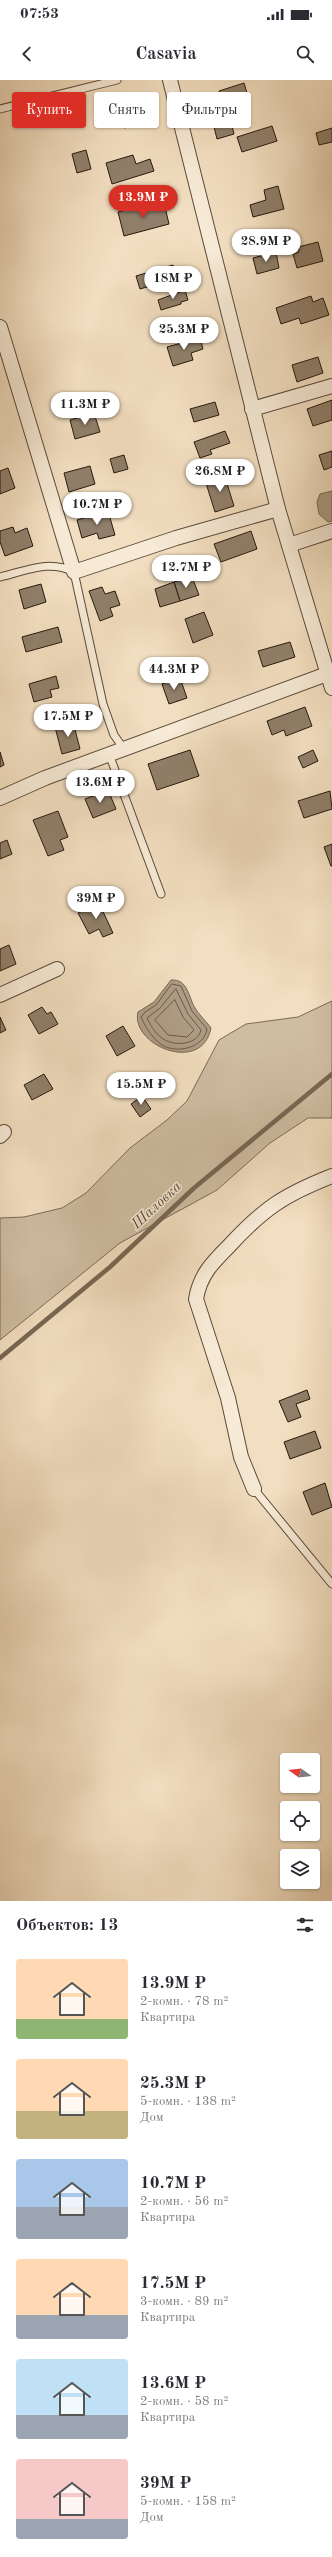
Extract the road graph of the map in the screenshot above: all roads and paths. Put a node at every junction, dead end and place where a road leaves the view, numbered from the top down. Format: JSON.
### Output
{"nodes":[{"id":1,"x":117,"y":80,"type":"edge"},
{"id":2,"x":170,"y":80,"type":"edge"},
{"id":3,"x":0,"y":109,"type":"edge"},
{"id":4,"x":0,"y":327,"type":"edge"},
{"id":5,"x":332,"y":386,"type":"edge"},
{"id":6,"x":252,"y":409,"type":"junction"},
{"id":7,"x":278,"y":509,"type":"junction"},
{"id":8,"x":332,"y":531,"type":"edge"},
{"id":9,"x":289,"y":545,"type":"junction"},
{"id":10,"x":74,"y":572,"type":"junction"},
{"id":11,"x":0,"y":577,"type":"edge"},
{"id":12,"x":330,"y":681,"type":"edge"},
{"id":13,"x":124,"y":749,"type":"junction"},
{"id":14,"x":109,"y":754,"type":"junction"},
{"id":15,"x":0,"y":798,"type":"edge"},
{"id":16,"x":160,"y":894,"type":"dead end"},
{"id":17,"x":57,"y":969,"type":"dead end"},
{"id":18,"x":0,"y":994,"type":"edge"},
{"id":19,"x":332,"y":1176,"type":"edge"},
{"id":20,"x":254,"y":1489,"type":"joint"},
{"id":21,"x":332,"y":1584,"type":"edge"}],
"edges":[{"from":1,"to":3,"type":"lane"},
{"from":2,"to":6,"type":"street"},
{"from":4,"to":10,"type":"street"},
{"from":5,"to":6,"type":"street"},
{"from":6,"to":7,"type":"street"},
{"from":7,"to":9,"type":"street"},
{"from":7,"to":10,"type":"street"},
{"from":8,"to":9,"type":"street"},
{"from":9,"to":12,"type":"street"},
{"from":10,"to":11,"type":"lane"},
{"from":10,"to":13,"type":"lane"},
{"from":12,"to":13,"type":"street"},
{"from":13,"to":14,"type":"street"},
{"from":14,"to":15,"type":"street"},
{"from":14,"to":16,"type":"lane"},
{"from":17,"to":18,"type":"street"},
{"from":19,"to":20,"type":"street"},
{"from":20,"to":21,"type":"lane"}]}
